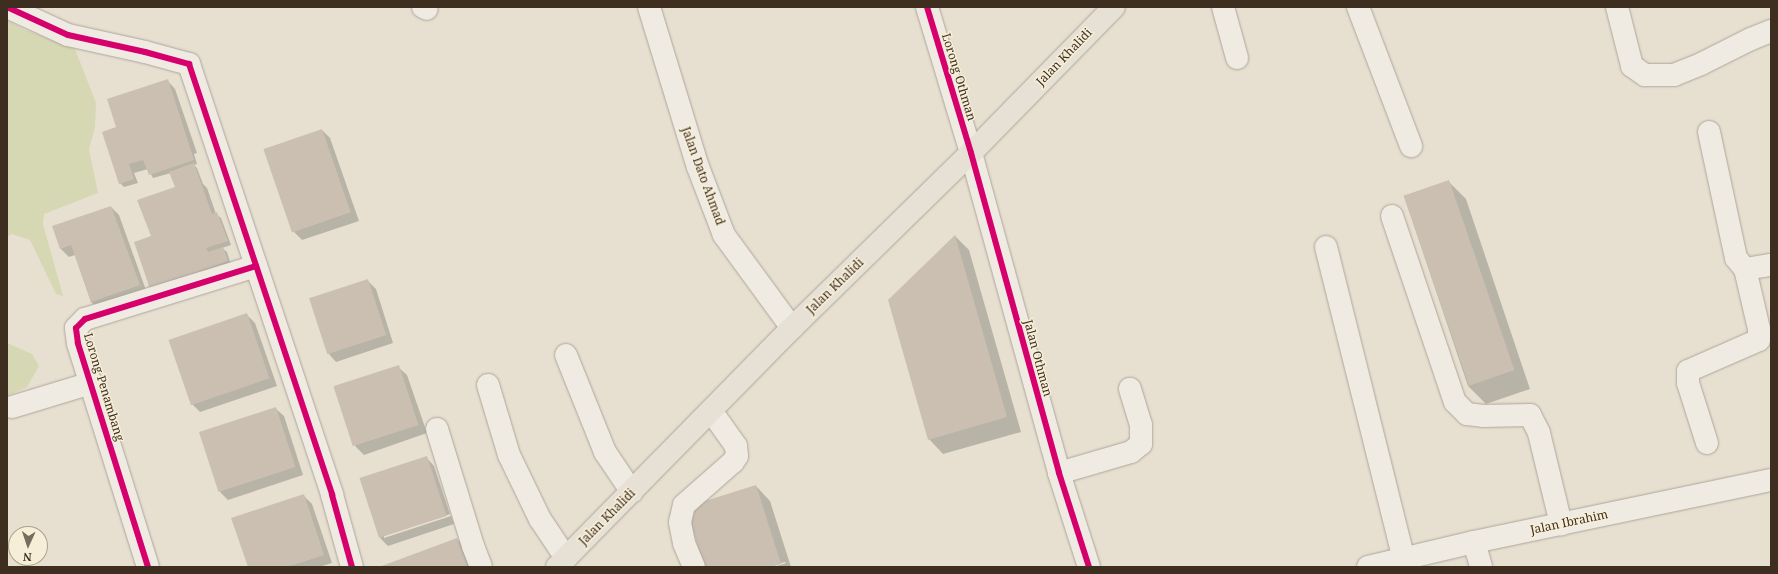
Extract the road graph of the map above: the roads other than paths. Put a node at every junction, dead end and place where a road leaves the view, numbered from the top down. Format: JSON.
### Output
{"nodes":[{"id":1,"x":7,"y":7,"type":"edge"},
{"id":2,"x":648,"y":7,"type":"edge"},
{"id":3,"x":927,"y":7,"type":"edge"},
{"id":4,"x":1114,"y":7,"type":"edge"},
{"id":5,"x":1223,"y":7,"type":"edge"},
{"id":6,"x":1358,"y":7,"type":"edge"},
{"id":7,"x":1618,"y":7,"type":"edge"},
{"id":8,"x":1771,"y":31,"type":"edge"},
{"id":9,"x":1237,"y":58,"type":"dead end"},
{"id":10,"x":1709,"y":132,"type":"dead end"},
{"id":11,"x":1411,"y":146,"type":"dead end"},
{"id":12,"x":971,"y":153,"type":"junction"},
{"id":13,"x":1392,"y":216,"type":"dead end"},
{"id":14,"x":1326,"y":247,"type":"dead end"},
{"id":15,"x":1771,"y":265,"type":"edge"},
{"id":16,"x":256,"y":266,"type":"junction"},
{"id":17,"x":1745,"y":269,"type":"junction"},
{"id":18,"x":792,"y":328,"type":"junction"},
{"id":19,"x":566,"y":355,"type":"dead end"},
{"id":20,"x":91,"y":383,"type":"junction"},
{"id":21,"x":488,"y":385,"type":"dead end"},
{"id":22,"x":1130,"y":389,"type":"dead end"},
{"id":23,"x":12,"y":407,"type":"dead end"},
{"id":24,"x":711,"y":411,"type":"junction"},
{"id":25,"x":437,"y":429,"type":"dead end"},
{"id":26,"x":1707,"y":443,"type":"dead end"},
{"id":27,"x":1059,"y":473,"type":"junction"},
{"id":28,"x":1771,"y":480,"type":"edge"},
{"id":29,"x":632,"y":492,"type":"junction"},
{"id":30,"x":1561,"y":524,"type":"junction"},
{"id":31,"x":1474,"y":542,"type":"junction"},
{"id":32,"x":1404,"y":559,"type":"junction"},
{"id":33,"x":562,"y":563,"type":"edge"},
{"id":34,"x":148,"y":567,"type":"edge"},
{"id":35,"x":352,"y":567,"type":"edge"},
{"id":36,"x":481,"y":567,"type":"edge"},
{"id":37,"x":694,"y":567,"type":"edge"},
{"id":38,"x":1089,"y":567,"type":"edge"},
{"id":39,"x":1368,"y":567,"type":"edge"},
{"id":40,"x":1481,"y":567,"type":"edge"}],
"edges":[{"from":1,"to":16,"type":"street"},
{"from":2,"to":18,"type":"street","name":"Jalan Dato Ahmad"},
{"from":3,"to":12,"type":"street","name":"Lorong Othman"},
{"from":4,"to":12,"type":"main road","name":"Jalan Khalidi"},
{"from":5,"to":9,"type":"street"},
{"from":6,"to":11,"type":"street"},
{"from":7,"to":8,"type":"street"},
{"from":10,"to":17,"type":"street"},
{"from":12,"to":18,"type":"main road","name":"Jalan Khalidi"},
{"from":12,"to":27,"type":"street","name":"Jalan Othman"},
{"from":13,"to":30,"type":"street"},
{"from":14,"to":32,"type":"street"},
{"from":15,"to":17,"type":"street"},
{"from":16,"to":20,"type":"street","name":"Lorong Penambang"},
{"from":16,"to":35,"type":"street"},
{"from":17,"to":26,"type":"street"},
{"from":18,"to":24,"type":"main road","name":"Jalan Khalidi"},
{"from":19,"to":29,"type":"street"},
{"from":20,"to":23,"type":"street"},
{"from":20,"to":34,"type":"street","name":"Lorong Penambang"},
{"from":21,"to":33,"type":"street"},
{"from":22,"to":27,"type":"street"},
{"from":24,"to":29,"type":"main road","name":"Jalan Khalidi"},
{"from":24,"to":37,"type":"street"},
{"from":25,"to":36,"type":"street"},
{"from":27,"to":38,"type":"street","name":"Jalan Othman"},
{"from":28,"to":30,"type":"street","name":"Jalan Ibrahim"},
{"from":29,"to":33,"type":"main road","name":"Jalan Khalidi"},
{"from":30,"to":31,"type":"street","name":"Jalan Ibrahim"},
{"from":31,"to":32,"type":"street","name":"Jalan Ibrahim"},
{"from":31,"to":40,"type":"street"},
{"from":32,"to":39,"type":"street","name":"Jalan Ibrahim"}]}
